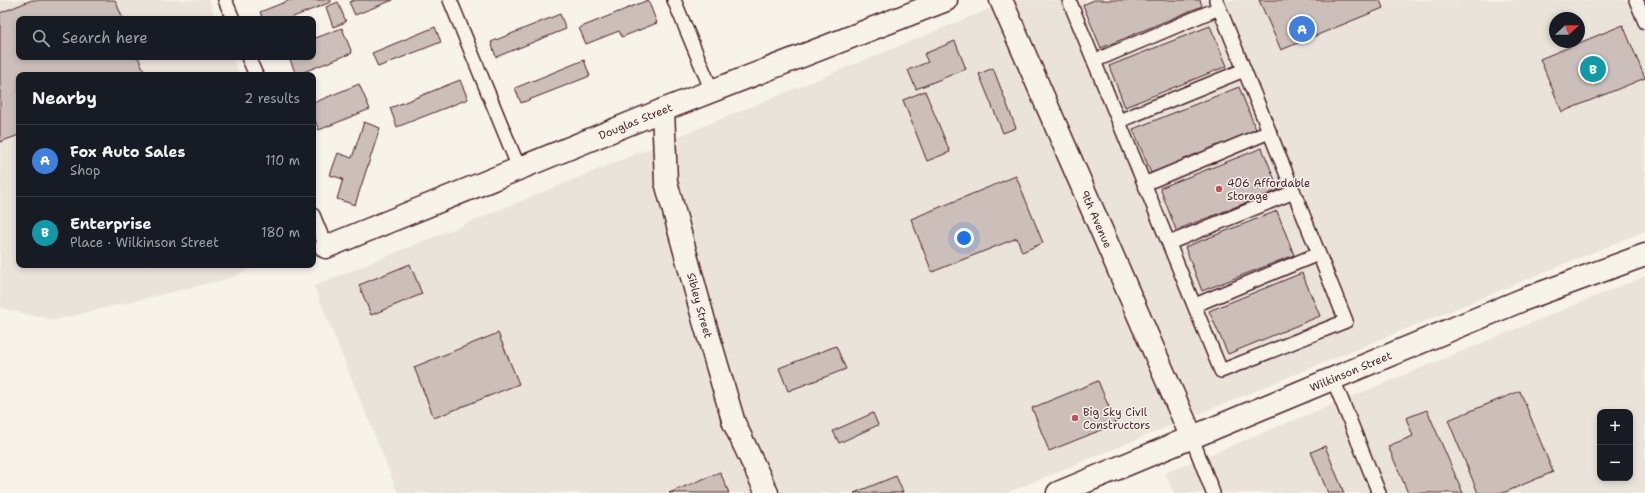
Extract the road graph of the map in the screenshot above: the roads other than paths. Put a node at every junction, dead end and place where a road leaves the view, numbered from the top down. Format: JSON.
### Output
{"nodes":[{"id":1,"x":225,"y":0,"type":"edge"},
{"id":2,"x":450,"y":0,"type":"edge"},
{"id":3,"x":674,"y":0,"type":"edge"},
{"id":4,"x":1001,"y":0,"type":"edge"},
{"id":5,"x":1070,"y":0,"type":"edge"},
{"id":6,"x":1636,"y":0,"type":"edge"},
{"id":7,"x":938,"y":1,"type":"edge"},
{"id":8,"x":1217,"y":4,"type":"edge"},
{"id":9,"x":232,"y":16,"type":"edge"},
{"id":10,"x":1645,"y":22,"type":"edge"},
{"id":11,"x":249,"y":60,"type":"edge"},
{"id":12,"x":1094,"y":61,"type":"junction"},
{"id":13,"x":1244,"y":70,"type":"junction"},
{"id":14,"x":255,"y":72,"type":"edge"},
{"id":15,"x":712,"y":90,"type":"junction"},
{"id":16,"x":663,"y":110,"type":"junction"},
{"id":17,"x":1119,"y":120,"type":"junction"},
{"id":18,"x":1269,"y":132,"type":"junction"},
{"id":19,"x":519,"y":168,"type":"junction"},
{"id":20,"x":1144,"y":184,"type":"junction"},
{"id":21,"x":1294,"y":192,"type":"junction"},
{"id":22,"x":316,"y":222,"type":"edge"},
{"id":23,"x":1169,"y":243,"type":"junction"},
{"id":24,"x":326,"y":247,"type":"joint"},
{"id":25,"x":1318,"y":254,"type":"junction"},
{"id":26,"x":1645,"y":255,"type":"edge"},
{"id":27,"x":1195,"y":305,"type":"junction"},
{"id":28,"x":1333,"y":379,"type":"junction"},
{"id":29,"x":1192,"y":438,"type":"junction"},
{"id":30,"x":767,"y":493,"type":"edge"},
{"id":31,"x":1058,"y":493,"type":"edge"},
{"id":32,"x":1213,"y":493,"type":"edge"},
{"id":33,"x":1379,"y":493,"type":"edge"}],
"edges":[{"from":1,"to":9,"type":"lane"},
{"from":2,"to":19,"type":"lane"},
{"from":3,"to":15,"type":"lane"},
{"from":4,"to":29,"type":"street","name":"9th Avenue"},
{"from":5,"to":12,"type":"lane"},
{"from":6,"to":10,"type":"lane"},
{"from":7,"to":15,"type":"street","name":"Douglas Street"},
{"from":8,"to":12,"type":"lane"},
{"from":8,"to":13,"type":"lane"},
{"from":11,"to":14,"type":"lane"},
{"from":12,"to":17,"type":"lane"},
{"from":13,"to":17,"type":"lane"},
{"from":13,"to":18,"type":"lane"},
{"from":15,"to":16,"type":"street","name":"Douglas Street"},
{"from":16,"to":19,"type":"street","name":"Douglas Street"},
{"from":16,"to":30,"type":"street","name":"Sibley Street"},
{"from":17,"to":20,"type":"lane"},
{"from":18,"to":20,"type":"lane"},
{"from":18,"to":21,"type":"lane"},
{"from":19,"to":24,"type":"street","name":"Douglas Street"},
{"from":20,"to":23,"type":"lane"},
{"from":21,"to":23,"type":"lane"},
{"from":21,"to":25,"type":"lane"},
{"from":22,"to":24,"type":"lane"},
{"from":23,"to":27,"type":"lane"},
{"from":25,"to":27,"type":"lane"},
{"from":25,"to":27,"type":"lane"},
{"from":26,"to":28,"type":"street","name":"Wilkinson Street"},
{"from":28,"to":29,"type":"street","name":"Wilkinson Street"},
{"from":28,"to":33,"type":"lane"},
{"from":29,"to":31,"type":"street","name":"Wilkinson Street"},
{"from":29,"to":32,"type":"lane"}]}
